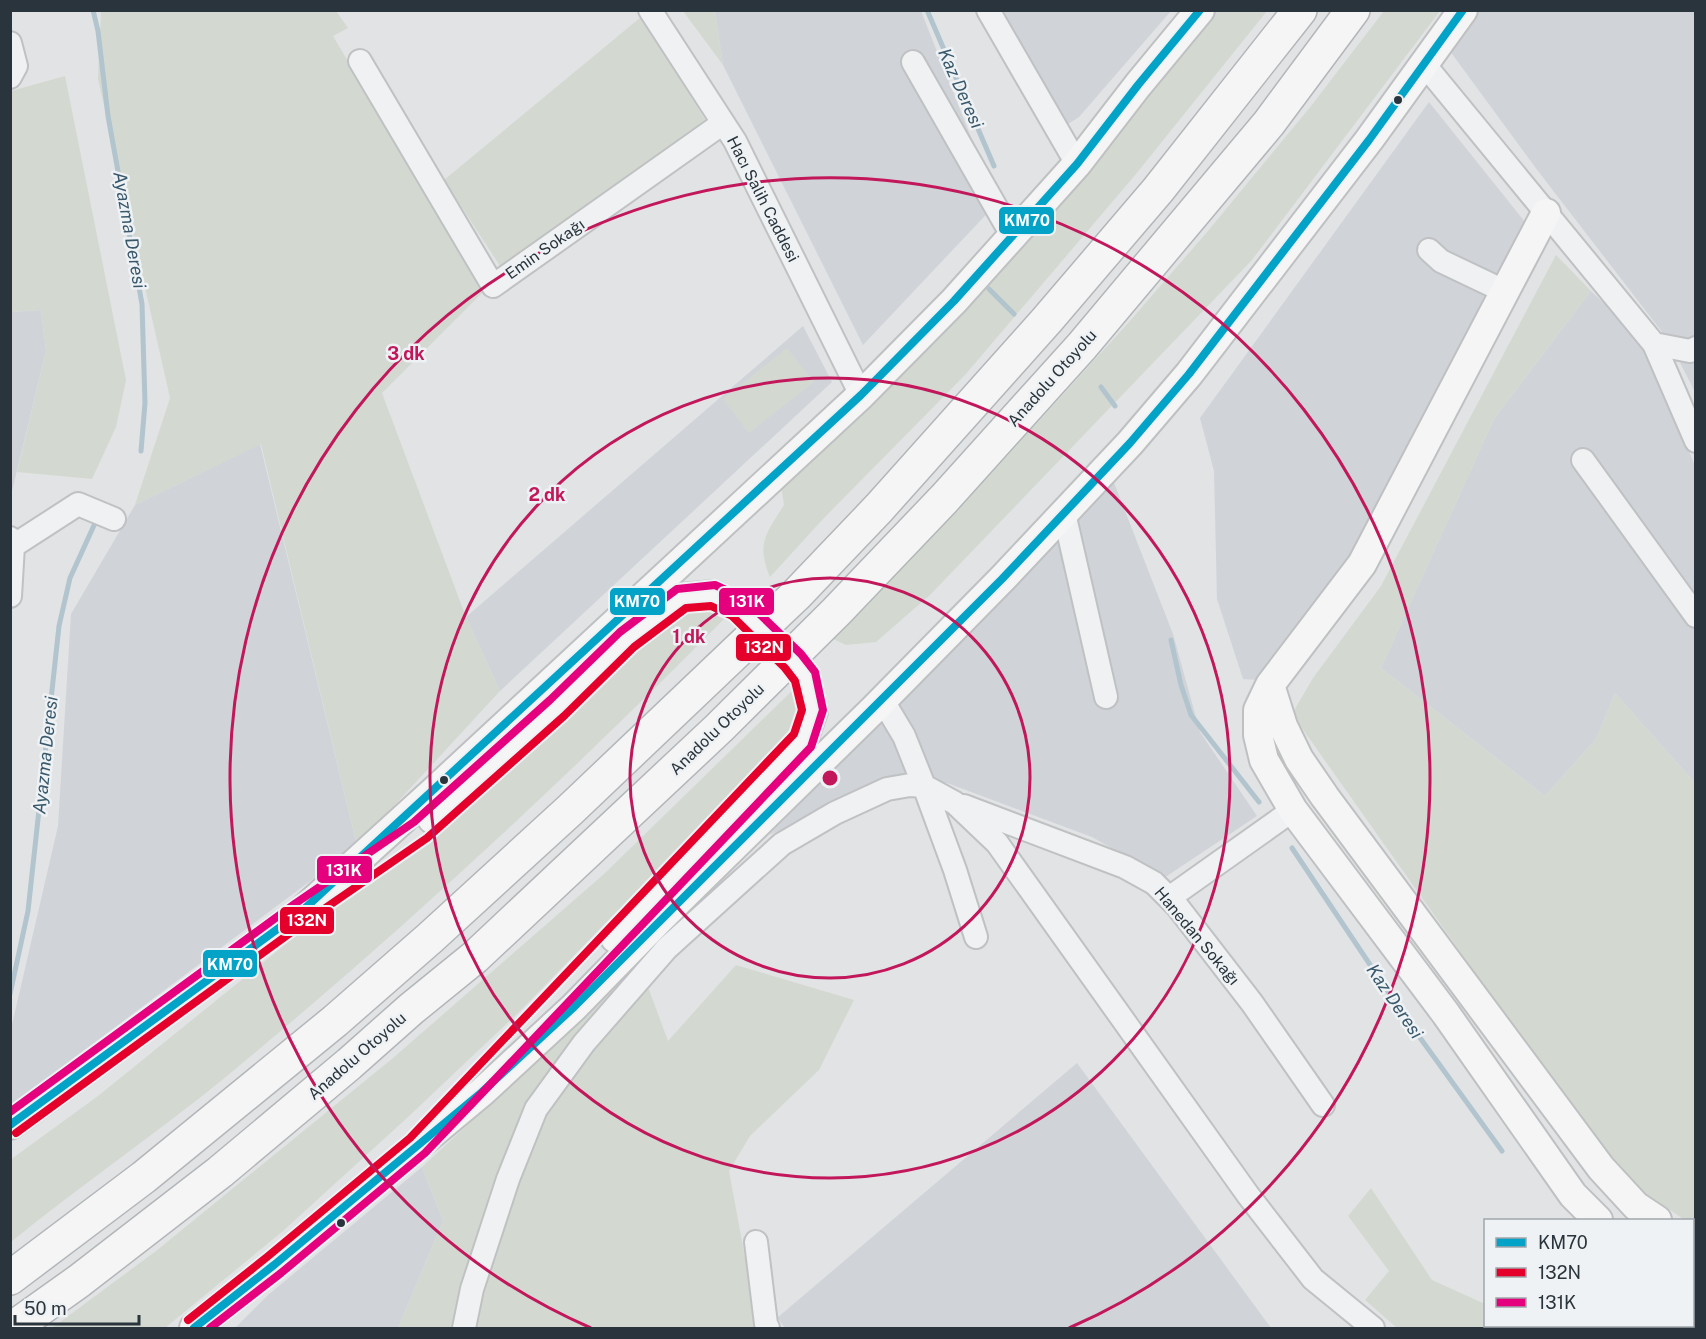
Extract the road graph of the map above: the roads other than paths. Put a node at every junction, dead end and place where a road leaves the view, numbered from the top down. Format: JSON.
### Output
{"nodes":[{"id":1,"x":650,"y":10,"type":"edge"},
{"id":2,"x":988,"y":10,"type":"edge"},
{"id":3,"x":1200,"y":10,"type":"edge"},
{"id":4,"x":1300,"y":10,"type":"edge"},
{"id":5,"x":1353,"y":10,"type":"edge"},
{"id":6,"x":1463,"y":10,"type":"edge"},
{"id":7,"x":10,"y":43,"type":"edge"},
{"id":8,"x":360,"y":61,"type":"dead end"},
{"id":9,"x":913,"y":62,"type":"dead end"},
{"id":10,"x":1424,"y":64,"type":"junction"},
{"id":11,"x":10,"y":76,"type":"edge"},
{"id":12,"x":723,"y":123,"type":"junction"},
{"id":13,"x":1077,"y":164,"type":"junction"},
{"id":14,"x":1546,"y":213,"type":"junction"},
{"id":15,"x":1013,"y":237,"type":"junction"},
{"id":16,"x":1429,"y":250,"type":"dead end"},
{"id":17,"x":1506,"y":292,"type":"junction"},
{"id":18,"x":1654,"y":344,"type":"junction"},
{"id":19,"x":1695,"y":348,"type":"edge"},
{"id":20,"x":861,"y":396,"type":"junction"},
{"id":21,"x":1695,"y":441,"type":"edge"},
{"id":22,"x":1583,"y":460,"type":"dead end"},
{"id":23,"x":1064,"y":513,"type":"junction"},
{"id":24,"x":114,"y":519,"type":"dead end"},
{"id":25,"x":11,"y":544,"type":"edge"},
{"id":26,"x":10,"y":596,"type":"edge"},
{"id":27,"x":1693,"y":607,"type":"edge"},
{"id":28,"x":1270,"y":685,"type":"junction"},
{"id":29,"x":1106,"y":697,"type":"dead end"},
{"id":30,"x":883,"y":700,"type":"junction"},
{"id":31,"x":924,"y":786,"type":"junction"},
{"id":32,"x":955,"y":803,"type":"junction"},
{"id":33,"x":1293,"y":810,"type":"junction"},
{"id":34,"x":1168,"y":898,"type":"junction"},
{"id":35,"x":302,"y":911,"type":"junction"},
{"id":36,"x":976,"y":937,"type":"dead end"},
{"id":37,"x":1323,"y":1105,"type":"dead end"},
{"id":38,"x":10,"y":1125,"type":"edge"},
{"id":39,"x":417,"y":1146,"type":"junction"},
{"id":40,"x":1596,"y":1219,"type":"edge"},
{"id":41,"x":1654,"y":1219,"type":"edge"},
{"id":42,"x":756,"y":1242,"type":"dead end"},
{"id":43,"x":10,"y":1278,"type":"edge"},
{"id":44,"x":13,"y":1329,"type":"edge"},
{"id":45,"x":194,"y":1329,"type":"edge"},
{"id":46,"x":464,"y":1329,"type":"edge"},
{"id":47,"x":768,"y":1329,"type":"edge"},
{"id":48,"x":1373,"y":1329,"type":"edge"}],
"edges":[{"from":1,"to":12,"type":"street","name":"Hacı Salih Caddesi"},
{"from":2,"to":13,"type":"street"},
{"from":3,"to":13,"type":"main road"},
{"from":4,"to":43,"type":"highway"},
{"from":5,"to":44,"type":"highway","name":"Anadolu Otoyolu"},
{"from":6,"to":10,"type":"main road"},
{"from":7,"to":11,"type":"street"},
{"from":8,"to":12,"type":"street","name":"Emin Sokağı"},
{"from":9,"to":15,"type":"street"},
{"from":10,"to":14,"type":"street"},
{"from":10,"to":23,"type":"main road"},
{"from":12,"to":20,"type":"street","name":"Hacı Salih Caddesi"},
{"from":13,"to":15,"type":"main road"},
{"from":14,"to":17,"type":"main road"},
{"from":14,"to":18,"type":"street"},
{"from":15,"to":20,"type":"main road"},
{"from":16,"to":17,"type":"street"},
{"from":17,"to":28,"type":"main road"},
{"from":18,"to":19,"type":"street"},
{"from":18,"to":21,"type":"street"},
{"from":20,"to":35,"type":"main road"},
{"from":22,"to":27,"type":"street"},
{"from":23,"to":29,"type":"street"},
{"from":23,"to":30,"type":"main road"},
{"from":24,"to":25,"type":"street"},
{"from":25,"to":26,"type":"street"},
{"from":28,"to":33,"type":"main road"},
{"from":28,"to":41,"type":"main road"},
{"from":30,"to":31,"type":"street"},
{"from":30,"to":39,"type":"main road"},
{"from":31,"to":32,"type":"street"},
{"from":31,"to":36,"type":"street"},
{"from":31,"to":46,"type":"street"},
{"from":32,"to":34,"type":"street","name":"Hanedan Sokağı"},
{"from":32,"to":48,"type":"street"},
{"from":33,"to":34,"type":"street"},
{"from":33,"to":40,"type":"main road"},
{"from":34,"to":37,"type":"street","name":"Hanedan Sokağı"},
{"from":35,"to":38,"type":"main road"},
{"from":35,"to":39,"type":"main road","bridge":true},
{"from":39,"to":45,"type":"main road"},
{"from":42,"to":47,"type":"street"}]}
